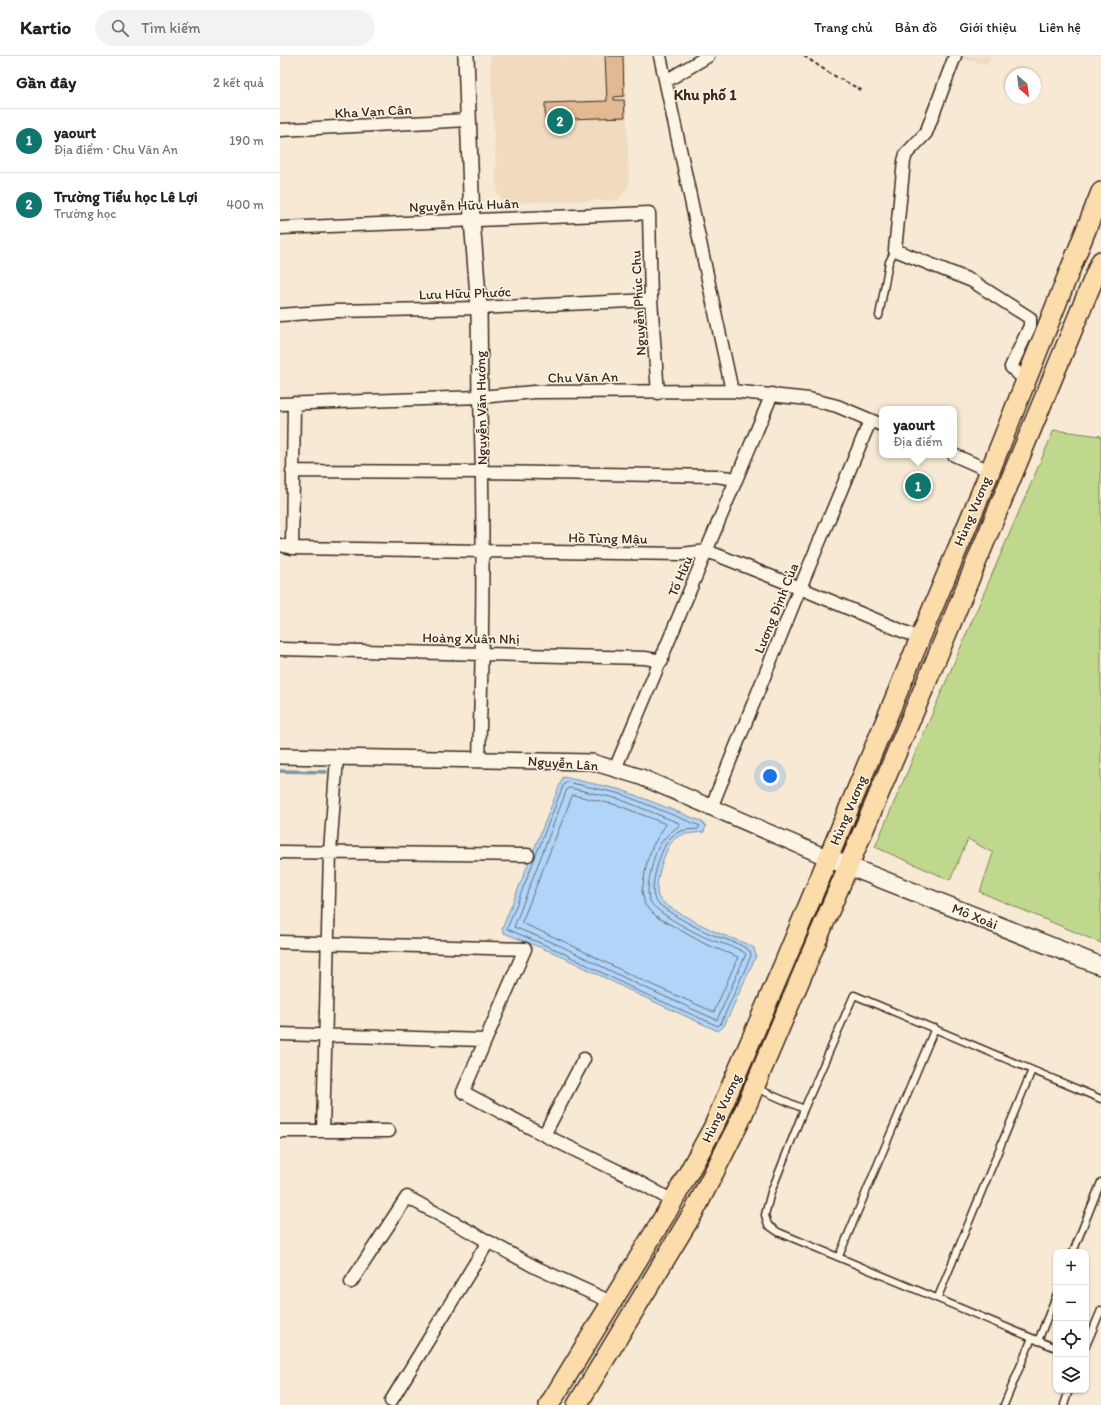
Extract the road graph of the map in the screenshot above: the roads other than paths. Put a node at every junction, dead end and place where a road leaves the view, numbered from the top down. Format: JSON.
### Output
{"nodes":[{"id":1,"x":466,"y":56,"type":"edge"},
{"id":2,"x":660,"y":56,"type":"edge"},
{"id":3,"x":708,"y":56,"type":"edge"},
{"id":4,"x":955,"y":56,"type":"edge"},
{"id":5,"x":666,"y":81,"type":"junction"},
{"id":6,"x":468,"y":120,"type":"junction"},
{"id":7,"x":280,"y":130,"type":"edge"},
{"id":8,"x":1101,"y":192,"type":"edge"},
{"id":9,"x":649,"y":213,"type":"joint"},
{"id":10,"x":472,"y":220,"type":"junction"},
{"id":11,"x":280,"y":228,"type":"edge"},
{"id":12,"x":895,"y":250,"type":"junction"},
{"id":13,"x":1101,"y":261,"type":"edge"},
{"id":14,"x":651,"y":300,"type":"junction"},
{"id":15,"x":479,"y":308,"type":"junction"},
{"id":16,"x":280,"y":315,"type":"edge"},
{"id":17,"x":879,"y":316,"type":"dead end"},
{"id":18,"x":1026,"y":380,"type":"junction"},
{"id":19,"x":732,"y":391,"type":"junction"},
{"id":20,"x":658,"y":393,"type":"junction"},
{"id":21,"x":772,"y":394,"type":"junction"},
{"id":22,"x":480,"y":396,"type":"junction"},
{"id":23,"x":294,"y":403,"type":"junction"},
{"id":24,"x":280,"y":404,"type":"edge"},
{"id":25,"x":876,"y":423,"type":"edge"},
{"id":26,"x":957,"y":456,"type":"edge"},
{"id":27,"x":292,"y":471,"type":"junction"},
{"id":28,"x":990,"y":471,"type":"junction"},
{"id":29,"x":482,"y":472,"type":"junction"},
{"id":30,"x":736,"y":479,"type":"junction"},
{"id":31,"x":280,"y":545,"type":"edge"},
{"id":32,"x":292,"y":548,"type":"junction"},
{"id":33,"x":707,"y":551,"type":"junction"},
{"id":34,"x":482,"y":552,"type":"junction"},
{"id":35,"x":800,"y":588,"type":"junction"},
{"id":36,"x":918,"y":638,"type":"junction"},
{"id":37,"x":280,"y":649,"type":"edge"},
{"id":38,"x":482,"y":653,"type":"junction"},
{"id":39,"x":662,"y":661,"type":"junction"},
{"id":40,"x":280,"y":756,"type":"edge"},
{"id":41,"x":337,"y":758,"type":"junction"},
{"id":42,"x":479,"y":760,"type":"junction"},
{"id":43,"x":615,"y":769,"type":"junction"},
{"id":44,"x":711,"y":808,"type":"junction"},
{"id":45,"x":280,"y":852,"type":"edge"},
{"id":46,"x":330,"y":852,"type":"junction"},
{"id":47,"x":528,"y":855,"type":"dead end"},
{"id":48,"x":828,"y":858,"type":"junction"},
{"id":49,"x":848,"y":867,"type":"junction"},
{"id":50,"x":280,"y":942,"type":"edge"},
{"id":51,"x":328,"y":943,"type":"junction"},
{"id":52,"x":1101,"y":966,"type":"edge"},
{"id":53,"x":935,"y":1028,"type":"junction"},
{"id":54,"x":280,"y":1034,"type":"edge"},
{"id":55,"x":326,"y":1035,"type":"junction"},
{"id":56,"x":484,"y":1040,"type":"junction"},
{"id":57,"x":584,"y":1059,"type":"dead end"},
{"id":58,"x":1032,"y":1070,"type":"junction"},
{"id":59,"x":755,"y":1087,"type":"junction"},
{"id":60,"x":1101,"y":1099,"type":"edge"},
{"id":61,"x":804,"y":1109,"type":"junction"},
{"id":62,"x":280,"y":1131,"type":"edge"},
{"id":63,"x":323,"y":1131,"type":"junction"},
{"id":64,"x":389,"y":1131,"type":"dead end"},
{"id":65,"x":544,"y":1136,"type":"junction"},
{"id":66,"x":1101,"y":1182,"type":"edge"},
{"id":67,"x":673,"y":1201,"type":"junction"},
{"id":68,"x":488,"y":1242,"type":"junction"},
{"id":69,"x":1074,"y":1249,"type":"edge"},
{"id":70,"x":839,"y":1256,"type":"junction"},
{"id":71,"x":351,"y":1282,"type":"dead end"},
{"id":72,"x":938,"y":1298,"type":"junction"},
{"id":73,"x":612,"y":1302,"type":"junction"},
{"id":74,"x":1053,"y":1302,"type":"edge"},
{"id":75,"x":1101,"y":1310,"type":"edge"},
{"id":76,"x":1035,"y":1339,"type":"junction"},
{"id":77,"x":1089,"y":1339,"type":"edge"},
{"id":78,"x":1053,"y":1347,"type":"edge"},
{"id":79,"x":1068,"y":1393,"type":"edge"},
{"id":80,"x":391,"y":1401,"type":"dead end"},
{"id":81,"x":549,"y":1405,"type":"edge"},
{"id":82,"x":577,"y":1405,"type":"edge"},
{"id":83,"x":1004,"y":1405,"type":"edge"},
{"id":84,"x":1064,"y":1405,"type":"edge"}],
"edges":[{"from":1,"to":6,"type":"street","name":"Nguyễn Văn Hưởng"},
{"from":2,"to":5,"type":"street"},
{"from":3,"to":5,"type":"street"},
{"from":4,"to":12,"type":"street"},
{"from":5,"to":19,"type":"street"},
{"from":6,"to":7,"type":"street","name":"Kha Vạn Cân"},
{"from":6,"to":10,"type":"street","name":"Nguyễn Văn Hưởng"},
{"from":8,"to":18,"type":"main road","name":"Hùng Vương"},
{"from":9,"to":10,"type":"street","name":"Nguyễn Hữu Huân"},
{"from":9,"to":14,"type":"street","name":"Nguyễn Phúc Chu"},
{"from":10,"to":11,"type":"street","name":"Nguyễn Hữu Huân"},
{"from":10,"to":15,"type":"street","name":"Nguyễn Văn Hưởng"},
{"from":12,"to":17,"type":"lane"},
{"from":12,"to":18,"type":"street"},
{"from":13,"to":49,"type":"main road","name":"Hùng Vương"},
{"from":14,"to":15,"type":"street","name":"Lưu Hữu Phước"},
{"from":14,"to":20,"type":"street","name":"Nguyễn Phúc Chu"},
{"from":15,"to":16,"type":"street","name":"Lưu Hữu Phước"},
{"from":15,"to":22,"type":"street","name":"Nguyễn Văn Hưởng"},
{"from":18,"to":28,"type":"main road","name":"Hùng Vương"},
{"from":19,"to":20,"type":"street","name":"Chu Văn An"},
{"from":19,"to":21,"type":"street","name":"Chu Văn An"},
{"from":20,"to":22,"type":"street","name":"Chu Văn An"},
{"from":21,"to":25,"type":"street","name":"Chu Văn An"},
{"from":21,"to":30,"type":"street","name":"Tố Hữu"},
{"from":22,"to":23,"type":"street","name":"Chu Văn An"},
{"from":22,"to":29,"type":"street","name":"Nguyễn Văn Hưởng"},
{"from":23,"to":24,"type":"street","name":"Chu Văn An"},
{"from":23,"to":27,"type":"street"},
{"from":25,"to":35,"type":"street","name":"Lương Định Của"},
{"from":26,"to":28,"type":"street"},
{"from":27,"to":29,"type":"street"},
{"from":27,"to":32,"type":"street"},
{"from":28,"to":36,"type":"main road","name":"Hùng Vương"},
{"from":29,"to":30,"type":"street"},
{"from":29,"to":34,"type":"street","name":"Nguyễn Văn Hưởng"},
{"from":30,"to":33,"type":"street","name":"Tố Hữu"},
{"from":31,"to":32,"type":"street","name":"Hồ Tùng Mậu"},
{"from":32,"to":34,"type":"street","name":"Hồ Tùng Mậu"},
{"from":33,"to":34,"type":"street","name":"Hồ Tùng Mậu"},
{"from":33,"to":35,"type":"street","name":"Hồ Tùng Mậu"},
{"from":33,"to":39,"type":"street","name":"Tố Hữu"},
{"from":34,"to":38,"type":"street","name":"Nguyễn Văn Hưởng"},
{"from":35,"to":36,"type":"street","name":"Hồ Tùng Mậu"},
{"from":35,"to":44,"type":"street","name":"Lương Định Của"},
{"from":36,"to":48,"type":"main road","name":"Hùng Vương"},
{"from":37,"to":38,"type":"street","name":"Hoàng Xuân Nhị"},
{"from":38,"to":39,"type":"street","name":"Hoàng Xuân Nhị"},
{"from":38,"to":42,"type":"street","name":"Nguyễn Văn Hưởng"},
{"from":39,"to":43,"type":"street","name":"Tố Hữu"},
{"from":40,"to":41,"type":"street","name":"Nguyễn Lân"},
{"from":41,"to":42,"type":"street","name":"Nguyễn Lân"},
{"from":41,"to":46,"type":"street"},
{"from":42,"to":43,"type":"street","name":"Nguyễn Lân"},
{"from":43,"to":44,"type":"street","name":"Nguyễn Lân"},
{"from":44,"to":48,"type":"street","name":"Nguyễn Lân"},
{"from":45,"to":46,"type":"street"},
{"from":46,"to":47,"type":"street"},
{"from":46,"to":51,"type":"street"},
{"from":48,"to":49,"type":"main road","name":"Mô Xoài"},
{"from":48,"to":67,"type":"main road","name":"Hùng Vương"},
{"from":49,"to":52,"type":"main road","name":"Mô Xoài"},
{"from":49,"to":59,"type":"main road","name":"Hùng Vương"},
{"from":50,"to":51,"type":"street"},
{"from":51,"to":55,"type":"street"},
{"from":51,"to":56,"type":"street"},
{"from":53,"to":58,"type":"lane"},
{"from":53,"to":61,"type":"lane"},
{"from":53,"to":70,"type":"lane"},
{"from":54,"to":55,"type":"street"},
{"from":55,"to":56,"type":"street"},
{"from":55,"to":63,"type":"street"},
{"from":56,"to":65,"type":"street"},
{"from":57,"to":65,"type":"street"},
{"from":58,"to":60,"type":"lane"},
{"from":58,"to":72,"type":"lane"},
{"from":59,"to":61,"type":"lane"},
{"from":59,"to":82,"type":"main road","name":"Hùng Vương"},
{"from":61,"to":70,"type":"lane"},
{"from":62,"to":63,"type":"street"},
{"from":63,"to":64,"type":"street"},
{"from":65,"to":67,"type":"street"},
{"from":66,"to":69,"type":"lane"},
{"from":67,"to":73,"type":"main road","name":"Hùng Vương"},
{"from":68,"to":71,"type":"street"},
{"from":68,"to":73,"type":"street"},
{"from":68,"to":80,"type":"street"},
{"from":70,"to":72,"type":"lane"},
{"from":72,"to":76,"type":"lane"},
{"from":73,"to":81,"type":"main road","name":"Hùng Vương"},
{"from":74,"to":76,"type":"lane"},
{"from":75,"to":77,"type":"lane"},
{"from":76,"to":78,"type":"lane"},
{"from":76,"to":83,"type":"lane"},
{"from":79,"to":84,"type":"lane"}]}
